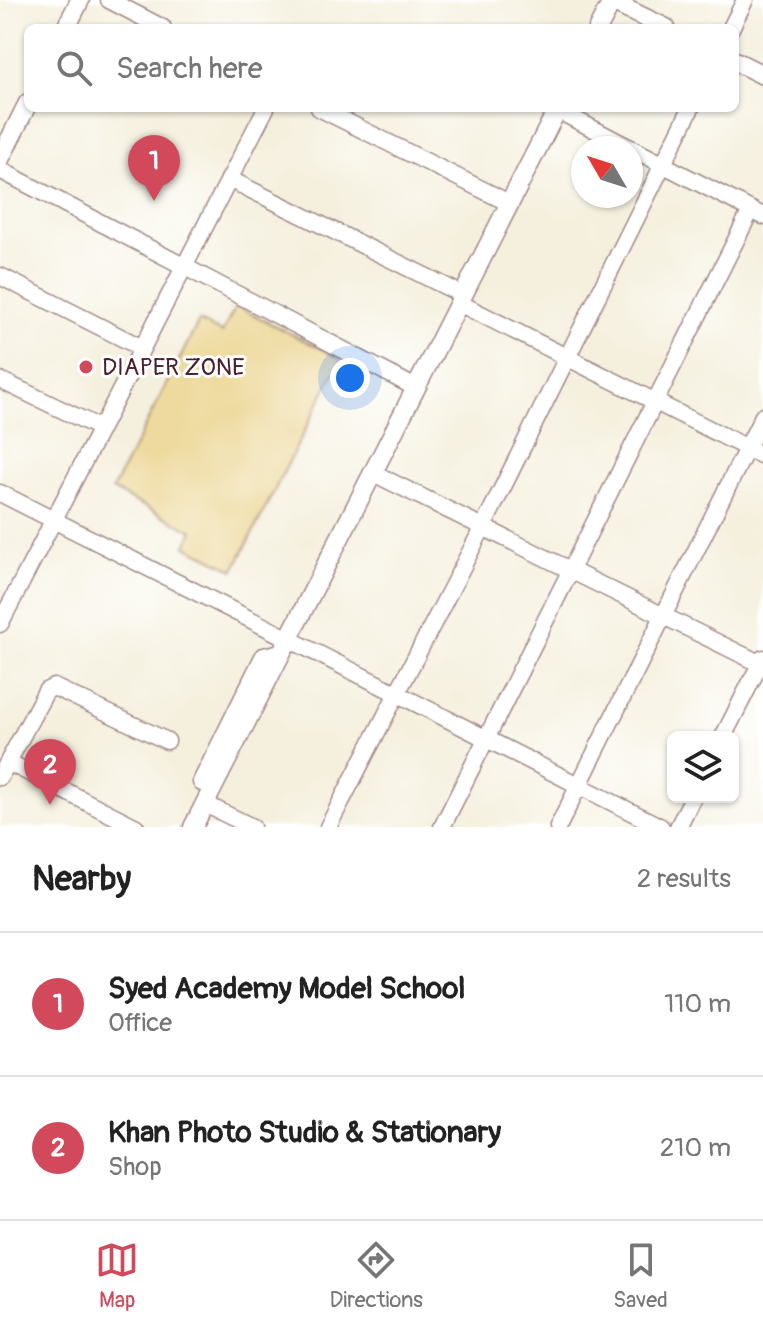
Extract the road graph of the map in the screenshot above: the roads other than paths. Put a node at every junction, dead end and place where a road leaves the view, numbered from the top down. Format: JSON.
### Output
{"nodes":[{"id":1,"x":80,"y":0,"type":"edge"},
{"id":2,"x":109,"y":0,"type":"edge"},
{"id":3,"x":745,"y":0,"type":"edge"},
{"id":4,"x":612,"y":1,"type":"edge"},
{"id":5,"x":68,"y":24,"type":"edge"},
{"id":6,"x":155,"y":24,"type":"edge"},
{"id":7,"x":600,"y":24,"type":"edge"},
{"id":8,"x":658,"y":24,"type":"edge"},
{"id":9,"x":733,"y":24,"type":"edge"},
{"id":10,"x":739,"y":63,"type":"edge"},
{"id":11,"x":763,"y":75,"type":"edge"},
{"id":12,"x":24,"y":111,"type":"edge"},
{"id":13,"x":264,"y":112,"type":"edge"},
{"id":14,"x":327,"y":112,"type":"edge"},
{"id":15,"x":555,"y":112,"type":"edge"},
{"id":16,"x":563,"y":112,"type":"edge"},
{"id":17,"x":689,"y":112,"type":"edge"},
{"id":18,"x":608,"y":136,"type":"edge"},
{"id":19,"x":643,"y":154,"type":"edge"},
{"id":20,"x":0,"y":159,"type":"edge"},
{"id":21,"x":662,"y":164,"type":"junction"},
{"id":22,"x":0,"y":170,"type":"edge"},
{"id":23,"x":229,"y":179,"type":"junction"},
{"id":24,"x":509,"y":203,"type":"junction"},
{"id":25,"x":757,"y":213,"type":"edge"},
{"id":26,"x":184,"y":265,"type":"junction"},
{"id":27,"x":0,"y":276,"type":"edge"},
{"id":28,"x":461,"y":299,"type":"junction"},
{"id":29,"x":142,"y":348,"type":"junction"},
{"id":30,"x":565,"y":357,"type":"junction"},
{"id":31,"x":0,"y":380,"type":"edge"},
{"id":32,"x":416,"y":388,"type":"junction"},
{"id":33,"x":655,"y":402,"type":"junction"},
{"id":34,"x":763,"y":416,"type":"edge"},
{"id":35,"x":100,"y":428,"type":"junction"},
{"id":36,"x":747,"y":448,"type":"junction"},
{"id":37,"x":763,"y":456,"type":"edge"},
{"id":38,"x":373,"y":473,"type":"junction"},
{"id":39,"x":0,"y":493,"type":"edge"},
{"id":40,"x":53,"y":519,"type":"junction"},
{"id":41,"x":483,"y":527,"type":"junction"},
{"id":42,"x":571,"y":570,"type":"junction"},
{"id":43,"x":6,"y":595,"type":"edge"},
{"id":44,"x":663,"y":616,"type":"junction"},
{"id":45,"x":0,"y":624,"type":"edge"},
{"id":46,"x":285,"y":646,"type":"junction"},
{"id":47,"x":762,"y":662,"type":"edge"},
{"id":48,"x":396,"y":693,"type":"junction"},
{"id":49,"x":726,"y":731,"type":"edge"},
{"id":50,"x":486,"y":739,"type":"junction"},
{"id":51,"x":167,"y":741,"type":"dead end"},
{"id":52,"x":4,"y":770,"type":"edge"},
{"id":53,"x":579,"y":785,"type":"junction"},
{"id":54,"x":690,"y":803,"type":"edge"},
{"id":55,"x":205,"y":804,"type":"junction"},
{"id":56,"x":136,"y":827,"type":"edge"},
{"id":57,"x":179,"y":827,"type":"edge"},
{"id":58,"x":193,"y":827,"type":"edge"},
{"id":59,"x":252,"y":827,"type":"edge"},
{"id":60,"x":328,"y":827,"type":"edge"},
{"id":61,"x":442,"y":827,"type":"edge"},
{"id":62,"x":558,"y":827,"type":"edge"},
{"id":63,"x":661,"y":827,"type":"edge"},
{"id":64,"x":678,"y":827,"type":"edge"}],
"edges":[{"from":1,"to":5,"type":"street"},
{"from":2,"to":6,"type":"street"},
{"from":3,"to":9,"type":"street"},
{"from":4,"to":7,"type":"street"},
{"from":4,"to":8,"type":"street"},
{"from":10,"to":11,"type":"street"},
{"from":12,"to":20,"type":"street"},
{"from":13,"to":23,"type":"street"},
{"from":14,"to":24,"type":"street"},
{"from":15,"to":24,"type":"street"},
{"from":16,"to":18,"type":"street"},
{"from":17,"to":21,"type":"street"},
{"from":19,"to":21,"type":"street"},
{"from":21,"to":25,"type":"street"},
{"from":21,"to":30,"type":"street"},
{"from":22,"to":26,"type":"street"},
{"from":23,"to":26,"type":"street"},
{"from":23,"to":28,"type":"street"},
{"from":24,"to":28,"type":"street"},
{"from":25,"to":33,"type":"street"},
{"from":26,"to":29,"type":"street"},
{"from":26,"to":32,"type":"street"},
{"from":27,"to":29,"type":"street"},
{"from":28,"to":30,"type":"street"},
{"from":28,"to":32,"type":"street"},
{"from":29,"to":35,"type":"street"},
{"from":30,"to":33,"type":"street"},
{"from":30,"to":41,"type":"street"},
{"from":31,"to":35,"type":"street"},
{"from":32,"to":38,"type":"street"},
{"from":33,"to":36,"type":"street"},
{"from":33,"to":42,"type":"street"},
{"from":34,"to":36,"type":"street"},
{"from":35,"to":40,"type":"street"},
{"from":36,"to":37,"type":"street"},
{"from":36,"to":44,"type":"street"},
{"from":38,"to":41,"type":"street"},
{"from":38,"to":46,"type":"street"},
{"from":39,"to":40,"type":"street"},
{"from":40,"to":43,"type":"street"},
{"from":40,"to":46,"type":"street"},
{"from":41,"to":42,"type":"street"},
{"from":41,"to":48,"type":"street"},
{"from":42,"to":44,"type":"street"},
{"from":42,"to":50,"type":"street"},
{"from":43,"to":45,"type":"street"},
{"from":44,"to":47,"type":"street"},
{"from":44,"to":53,"type":"street"},
{"from":46,"to":48,"type":"street"},
{"from":46,"to":55,"type":"street"},
{"from":46,"to":57,"type":"street"},
{"from":47,"to":49,"type":"street"},
{"from":48,"to":50,"type":"street"},
{"from":48,"to":60,"type":"street"},
{"from":50,"to":53,"type":"street"},
{"from":50,"to":61,"type":"street"},
{"from":51,"to":52,"type":"street"},
{"from":52,"to":56,"type":"street"},
{"from":53,"to":62,"type":"street"},
{"from":53,"to":63,"type":"street"},
{"from":54,"to":64,"type":"street"},
{"from":55,"to":58,"type":"street"},
{"from":55,"to":59,"type":"street"}]}
